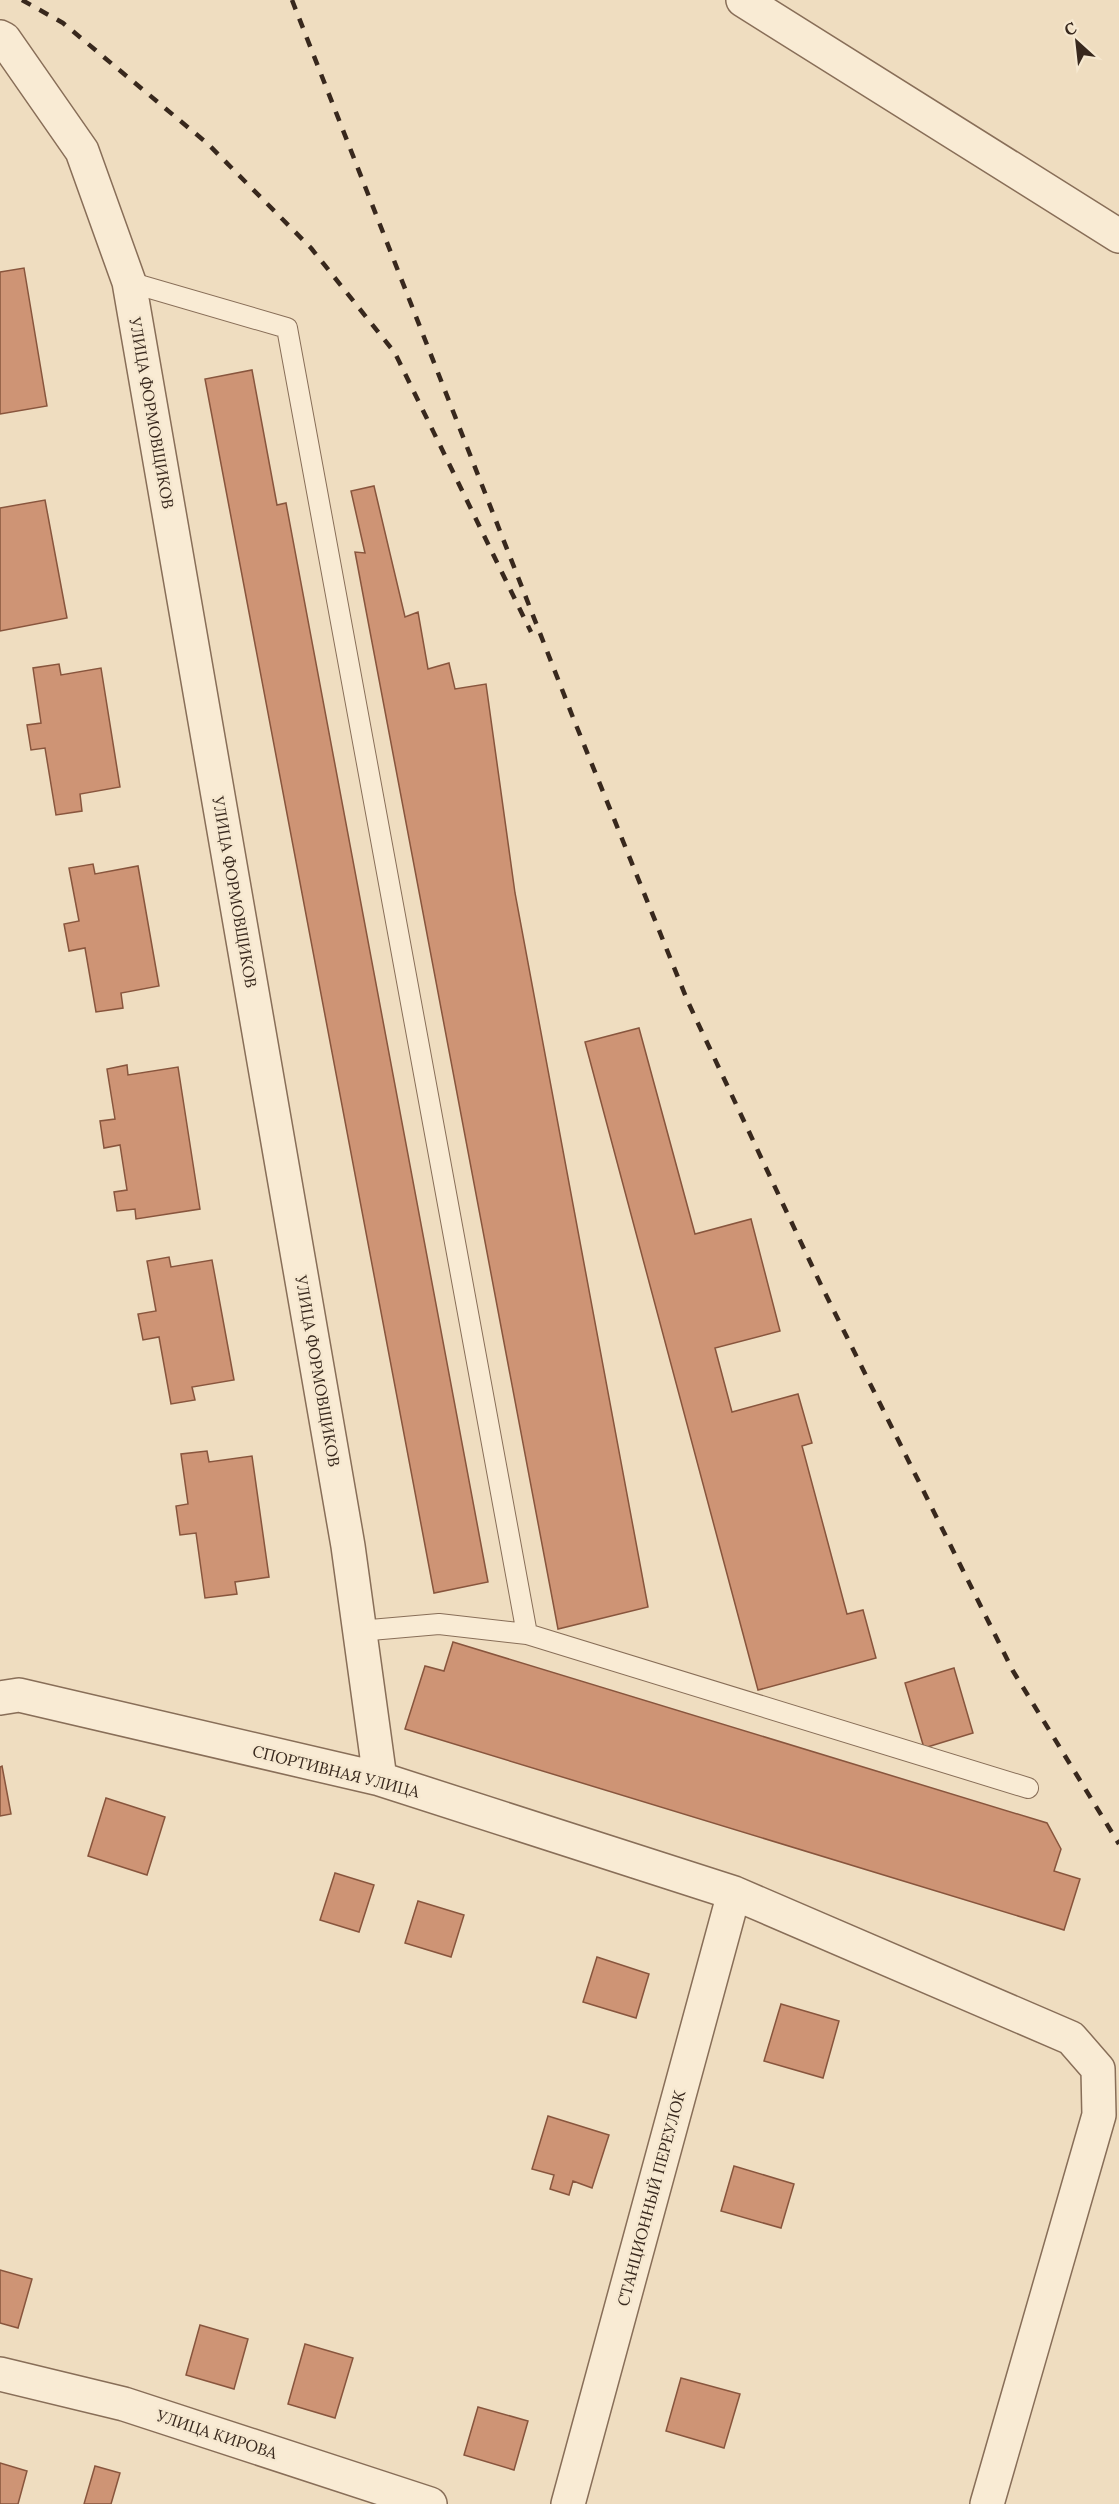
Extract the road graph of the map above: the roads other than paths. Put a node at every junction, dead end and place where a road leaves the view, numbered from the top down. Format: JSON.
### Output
{"nodes":[{"id":1,"x":743,"y":0,"type":"edge"},
{"id":2,"x":0,"y":38,"type":"edge"},
{"id":3,"x":1119,"y":236,"type":"edge"},
{"id":4,"x":129,"y":282,"type":"junction"},
{"id":5,"x":359,"y":1631,"type":"junction"},
{"id":6,"x":527,"y":1634,"type":"junction"},
{"id":7,"x":0,"y":1698,"type":"edge"},
{"id":8,"x":380,"y":1779,"type":"junction"},
{"id":9,"x":1028,"y":1788,"type":"dead end"},
{"id":10,"x":734,"y":1893,"type":"junction"},
{"id":11,"x":0,"y":2374,"type":"edge"},
{"id":12,"x":430,"y":2504,"type":"edge"},
{"id":13,"x":568,"y":2504,"type":"edge"},
{"id":14,"x":987,"y":2504,"type":"edge"}],
"edges":[{"from":1,"to":3,"type":"street"},
{"from":2,"to":4,"type":"street","name":"УЛИЦА ФОРМОВЩИКОВ"},
{"from":4,"to":5,"type":"street","name":"УЛИЦА ФОРМОВЩИКОВ"},
{"from":4,"to":6,"type":"lane"},
{"from":5,"to":6,"type":"lane"},
{"from":5,"to":8,"type":"street","name":"УЛИЦА ФОРМОВЩИКОВ"},
{"from":6,"to":9,"type":"lane"},
{"from":7,"to":8,"type":"street","name":"СПОРТИВНАЯ УЛИЦА"},
{"from":8,"to":10,"type":"street","name":"СПОРТИВНАЯ УЛИЦА"},
{"from":10,"to":13,"type":"street","name":"СТАНЦИОННЫЙ ПЕРЕУЛОК"},
{"from":10,"to":14,"type":"street","name":"СПОРТИВНАЯ УЛИЦА"},
{"from":11,"to":12,"type":"street","name":"УЛИЦА КИРОВА"}]}
